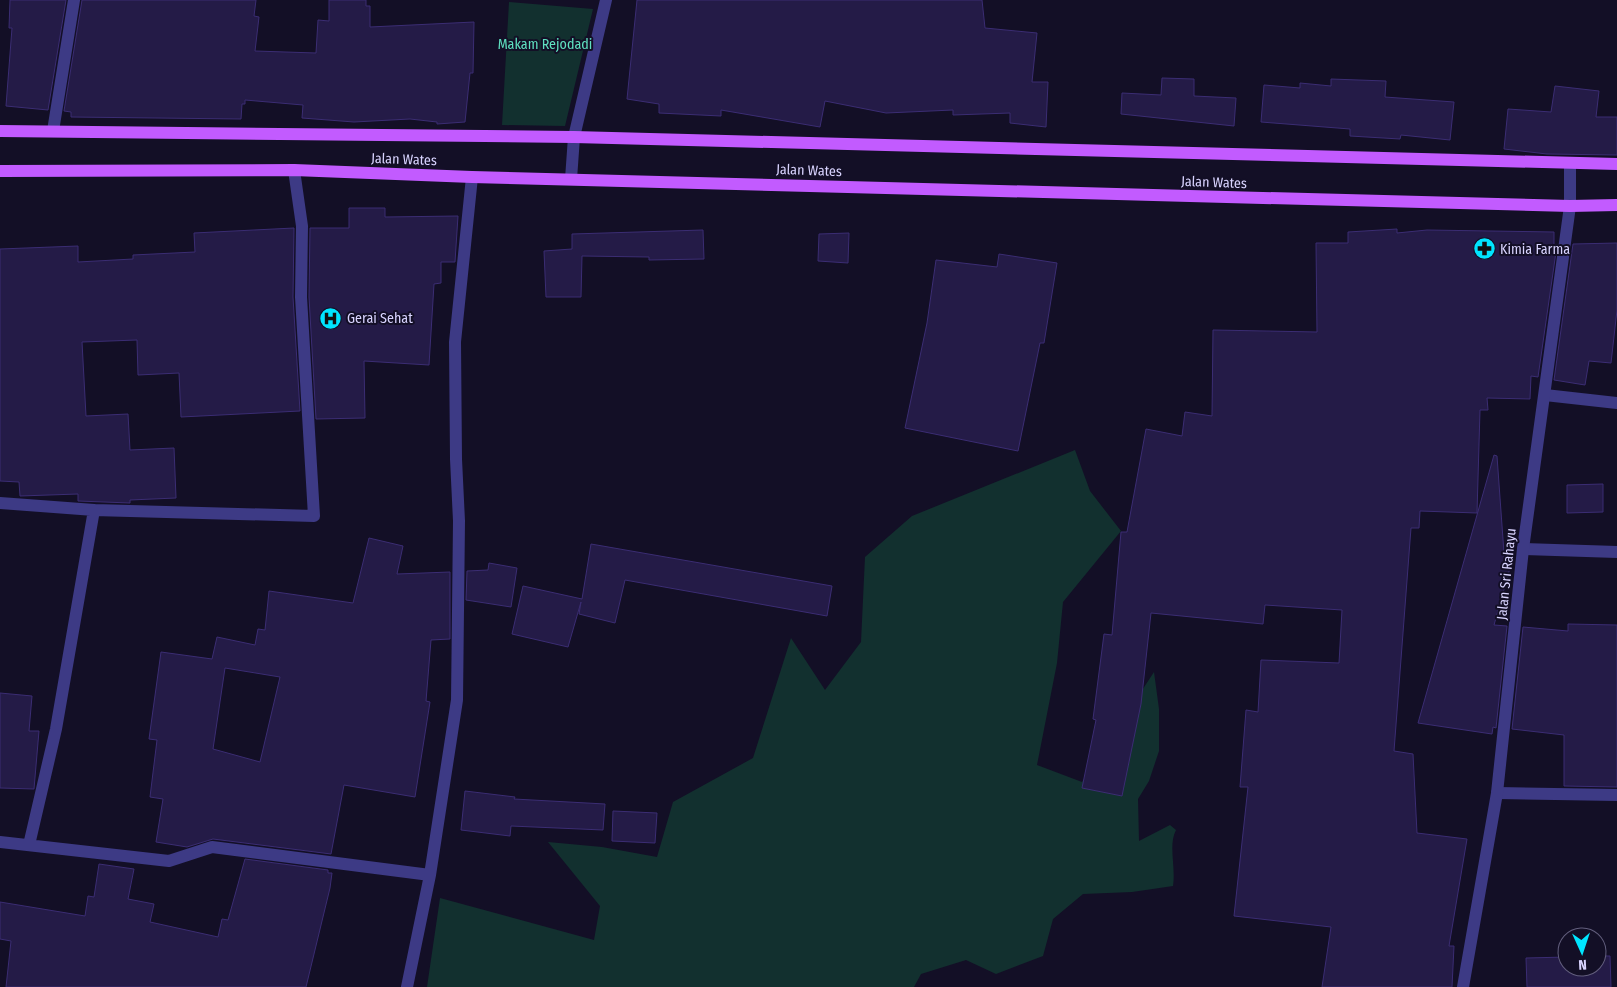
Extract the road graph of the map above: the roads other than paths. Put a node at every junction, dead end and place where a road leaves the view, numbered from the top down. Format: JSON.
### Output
{"nodes":[{"id":1,"x":74,"y":0,"type":"edge"},
{"id":2,"x":606,"y":0,"type":"edge"},
{"id":3,"x":0,"y":131,"type":"edge"},
{"id":4,"x":53,"y":131,"type":"junction"},
{"id":5,"x":574,"y":137,"type":"junction"},
{"id":6,"x":1570,"y":164,"type":"junction"},
{"id":7,"x":1617,"y":164,"type":"edge"},
{"id":8,"x":294,"y":170,"type":"junction"},
{"id":9,"x":0,"y":171,"type":"edge"},
{"id":10,"x":472,"y":177,"type":"junction"},
{"id":11,"x":572,"y":179,"type":"junction"},
{"id":12,"x":1617,"y":205,"type":"edge"},
{"id":13,"x":1570,"y":206,"type":"junction"},
{"id":14,"x":1545,"y":395,"type":"junction"},
{"id":15,"x":1617,"y":403,"type":"edge"},
{"id":16,"x":0,"y":503,"type":"edge"},
{"id":17,"x":94,"y":510,"type":"junction"},
{"id":18,"x":1523,"y":550,"type":"junction"},
{"id":19,"x":1617,"y":552,"type":"edge"},
{"id":20,"x":1497,"y":793,"type":"junction"},
{"id":21,"x":1617,"y":795,"type":"edge"},
{"id":22,"x":0,"y":842,"type":"edge"},
{"id":23,"x":29,"y":845,"type":"junction"},
{"id":24,"x":430,"y":875,"type":"junction"},
{"id":25,"x":407,"y":987,"type":"edge"},
{"id":26,"x":1463,"y":987,"type":"edge"}],
"edges":[{"from":1,"to":4,"type":"street"},
{"from":2,"to":5,"type":"street"},
{"from":3,"to":4,"type":"main road","name":"Jalan Wates"},
{"from":4,"to":5,"type":"main road","name":"Jalan Wates"},
{"from":5,"to":6,"type":"main road","name":"Jalan Wates"},
{"from":5,"to":11,"type":"street"},
{"from":6,"to":7,"type":"main road","name":"Jalan Wates"},
{"from":6,"to":13,"type":"street","name":"Jalan Sri Rahayu"},
{"from":8,"to":9,"type":"main road","name":"Jalan Wates"},
{"from":8,"to":10,"type":"main road","name":"Jalan Wates"},
{"from":8,"to":17,"type":"street"},
{"from":10,"to":11,"type":"main road","name":"Jalan Wates"},
{"from":10,"to":24,"type":"street"},
{"from":11,"to":13,"type":"main road","name":"Jalan Wates"},
{"from":12,"to":13,"type":"main road","name":"Jalan Wates"},
{"from":13,"to":14,"type":"street","name":"Jalan Sri Rahayu"},
{"from":14,"to":15,"type":"street"},
{"from":14,"to":18,"type":"street","name":"Jalan Sri Rahayu"},
{"from":16,"to":17,"type":"street"},
{"from":17,"to":23,"type":"street"},
{"from":18,"to":19,"type":"street"},
{"from":18,"to":20,"type":"street","name":"Jalan Sri Rahayu"},
{"from":20,"to":21,"type":"street"},
{"from":20,"to":26,"type":"street","name":"Jalan Sri Rahayu"},
{"from":22,"to":23,"type":"street"},
{"from":23,"to":24,"type":"street"},
{"from":24,"to":25,"type":"street"}]}
